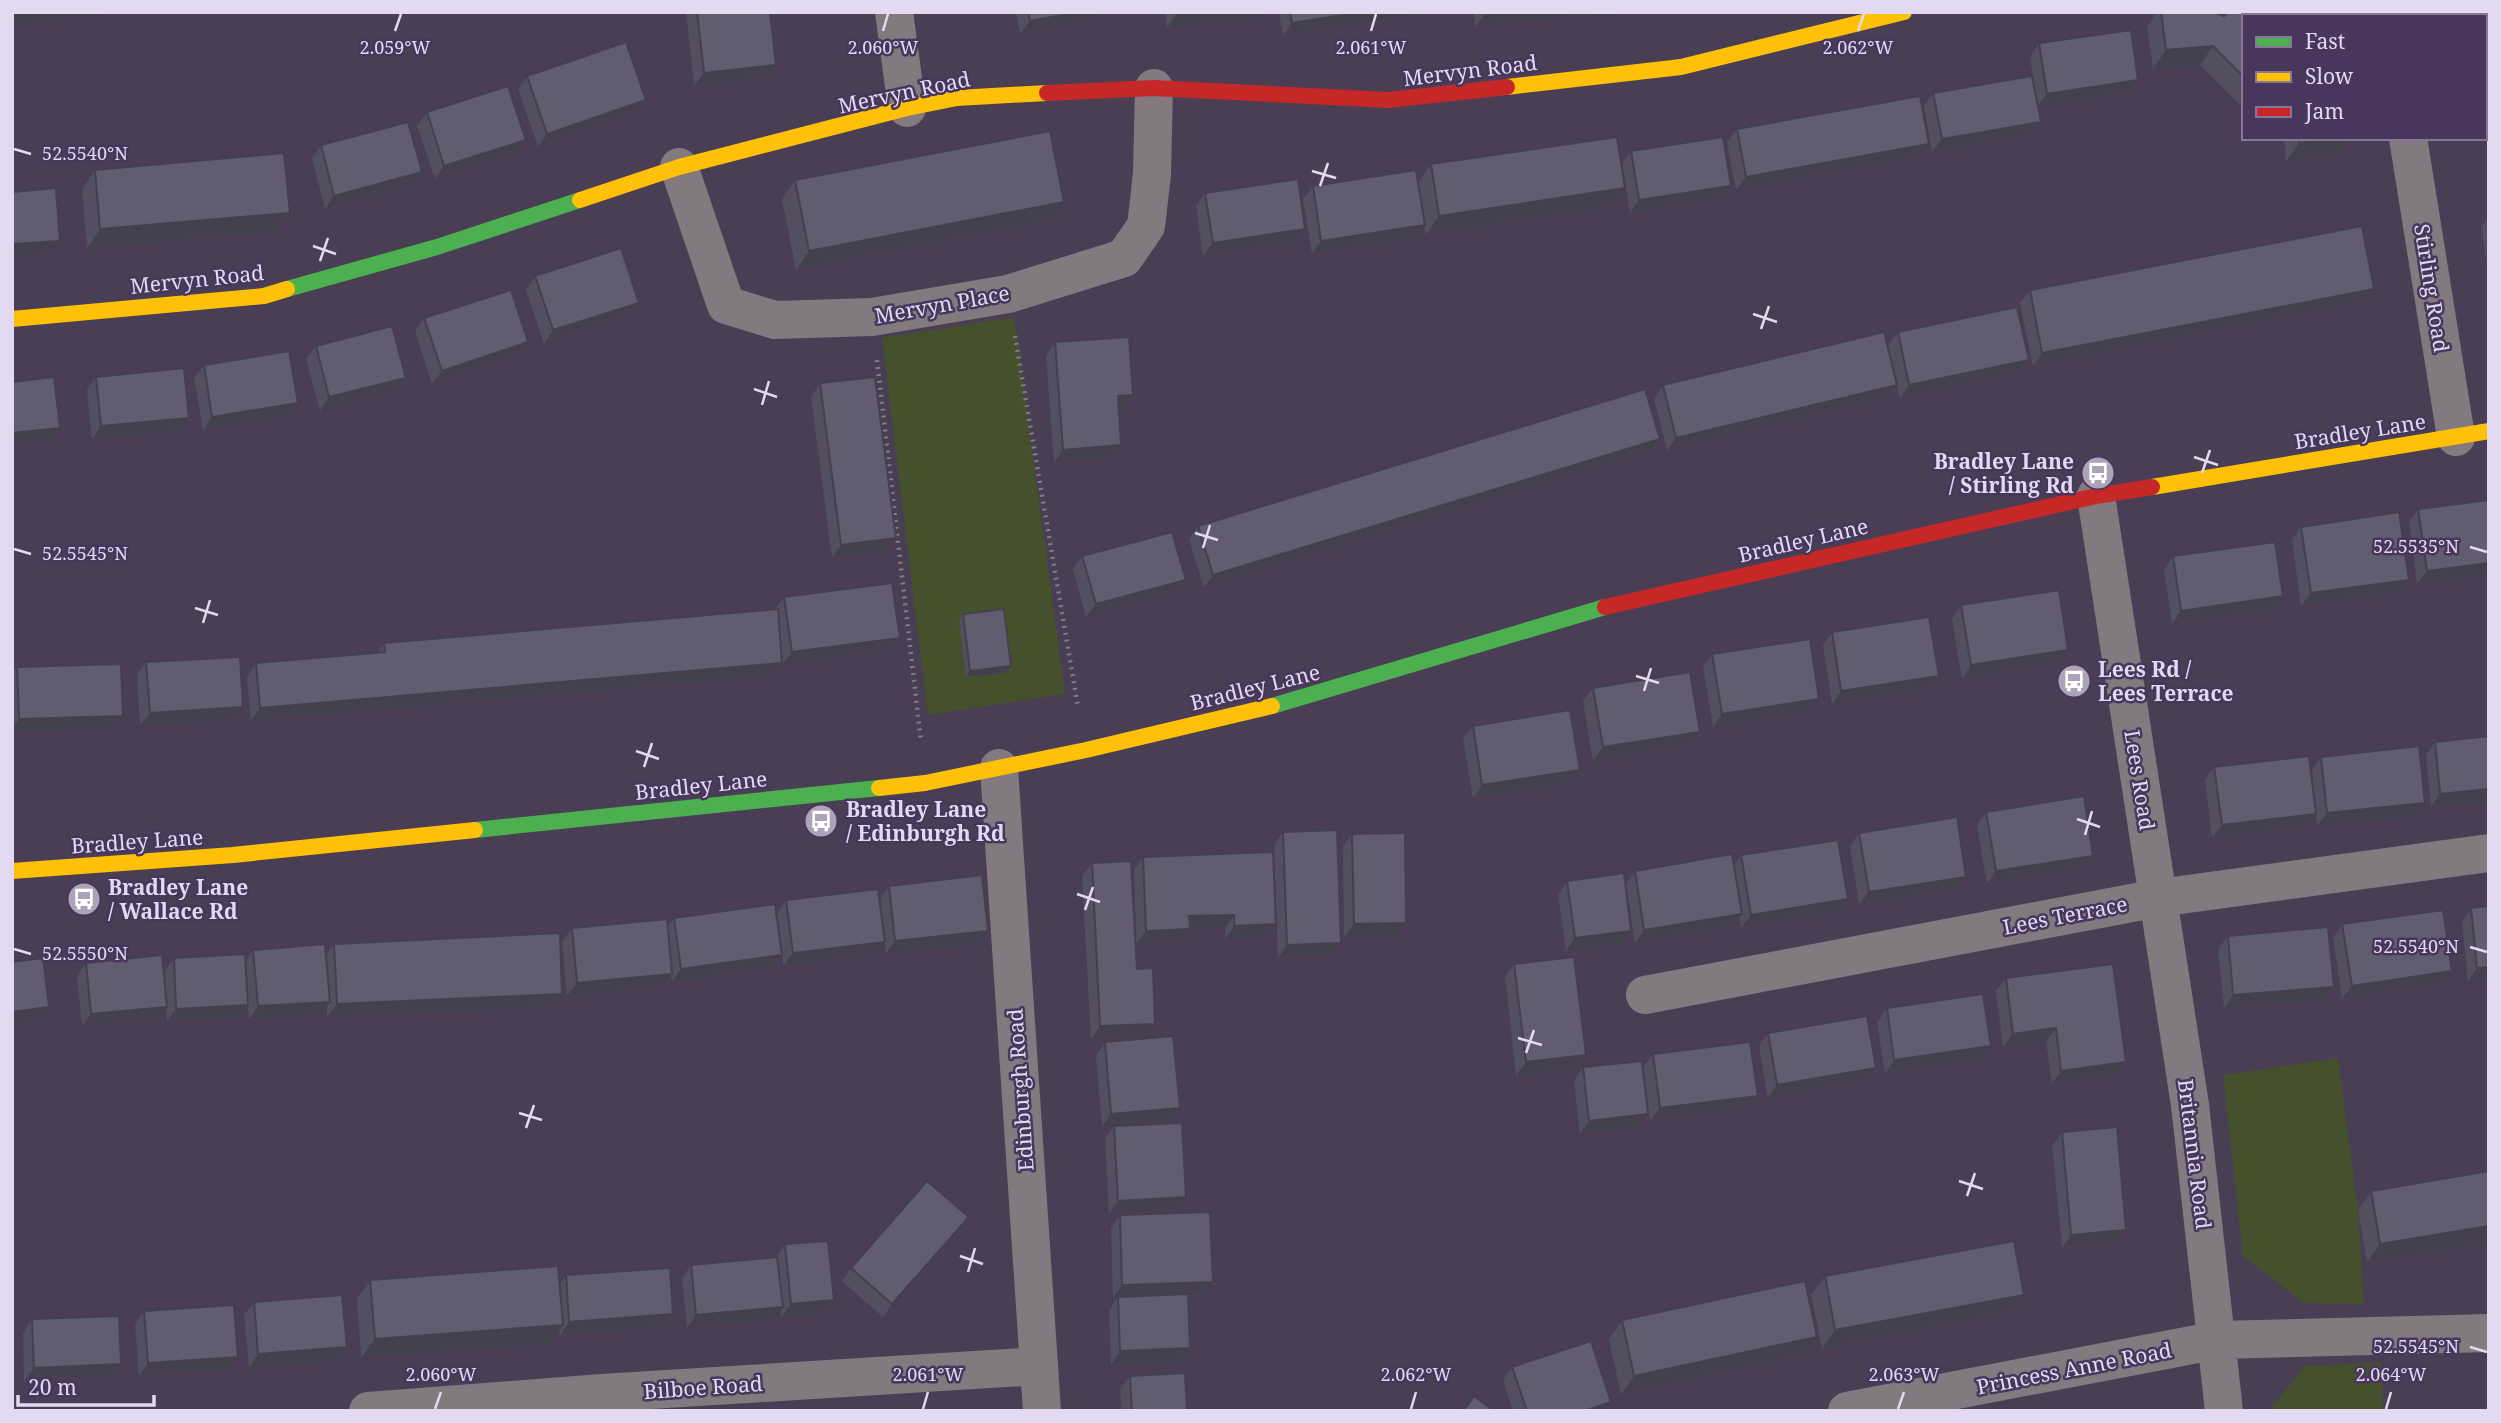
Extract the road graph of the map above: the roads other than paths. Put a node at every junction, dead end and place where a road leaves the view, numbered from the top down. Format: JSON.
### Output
{"nodes":[{"id":1,"x":894,"y":12,"type":"edge"},
{"id":2,"x":1904,"y":12,"type":"edge"},
{"id":3,"x":1154,"y":88,"type":"junction"},
{"id":4,"x":907,"y":108,"type":"junction"},
{"id":5,"x":2408,"y":140,"type":"edge"},
{"id":6,"x":679,"y":167,"type":"junction"},
{"id":7,"x":12,"y":319,"type":"edge"},
{"id":8,"x":2473,"y":434,"type":"edge"},
{"id":9,"x":2096,"y":496,"type":"junction"},
{"id":10,"x":999,"y":768,"type":"junction"},
{"id":11,"x":2489,"y":853,"type":"edge"},
{"id":12,"x":12,"y":871,"type":"edge"},
{"id":13,"x":2158,"y":898,"type":"junction"},
{"id":14,"x":1645,"y":995,"type":"dead end"},
{"id":15,"x":2489,"y":1333,"type":"edge"},
{"id":16,"x":2218,"y":1340,"type":"junction"},
{"id":17,"x":1038,"y":1366,"type":"junction"},
{"id":18,"x":368,"y":1411,"type":"edge"},
{"id":19,"x":1042,"y":1411,"type":"edge"},
{"id":20,"x":1847,"y":1411,"type":"edge"},
{"id":21,"x":2224,"y":1411,"type":"edge"}],
"edges":[{"from":1,"to":4,"type":"street"},
{"from":2,"to":3,"type":"street","name":"Mervyn Road"},
{"from":3,"to":4,"type":"street","name":"Mervyn Road"},
{"from":3,"to":6,"type":"street","name":"Mervyn Place"},
{"from":4,"to":6,"type":"street","name":"Mervyn Road"},
{"from":5,"to":8,"type":"street","name":"Stirling Road"},
{"from":6,"to":7,"type":"street","name":"Mervyn Road"},
{"from":8,"to":9,"type":"street","name":"Bradley Lane"},
{"from":9,"to":10,"type":"street","name":"Bradley Lane"},
{"from":9,"to":13,"type":"street","name":"Lees Road"},
{"from":10,"to":12,"type":"street","name":"Bradley Lane"},
{"from":10,"to":17,"type":"street","name":"Edinburgh Road"},
{"from":11,"to":13,"type":"street","name":"Lees Terrace"},
{"from":13,"to":14,"type":"street","name":"Lees Terrace"},
{"from":13,"to":16,"type":"street","name":"Britannia Road"},
{"from":15,"to":16,"type":"street","name":"Princess Anne Road"},
{"from":16,"to":20,"type":"street","name":"Princess Anne Road"},
{"from":16,"to":21,"type":"street","name":"Britannia Road"},
{"from":17,"to":18,"type":"street","name":"Bilboe Road"},
{"from":17,"to":19,"type":"street","name":"Edinburgh Road"}]}
